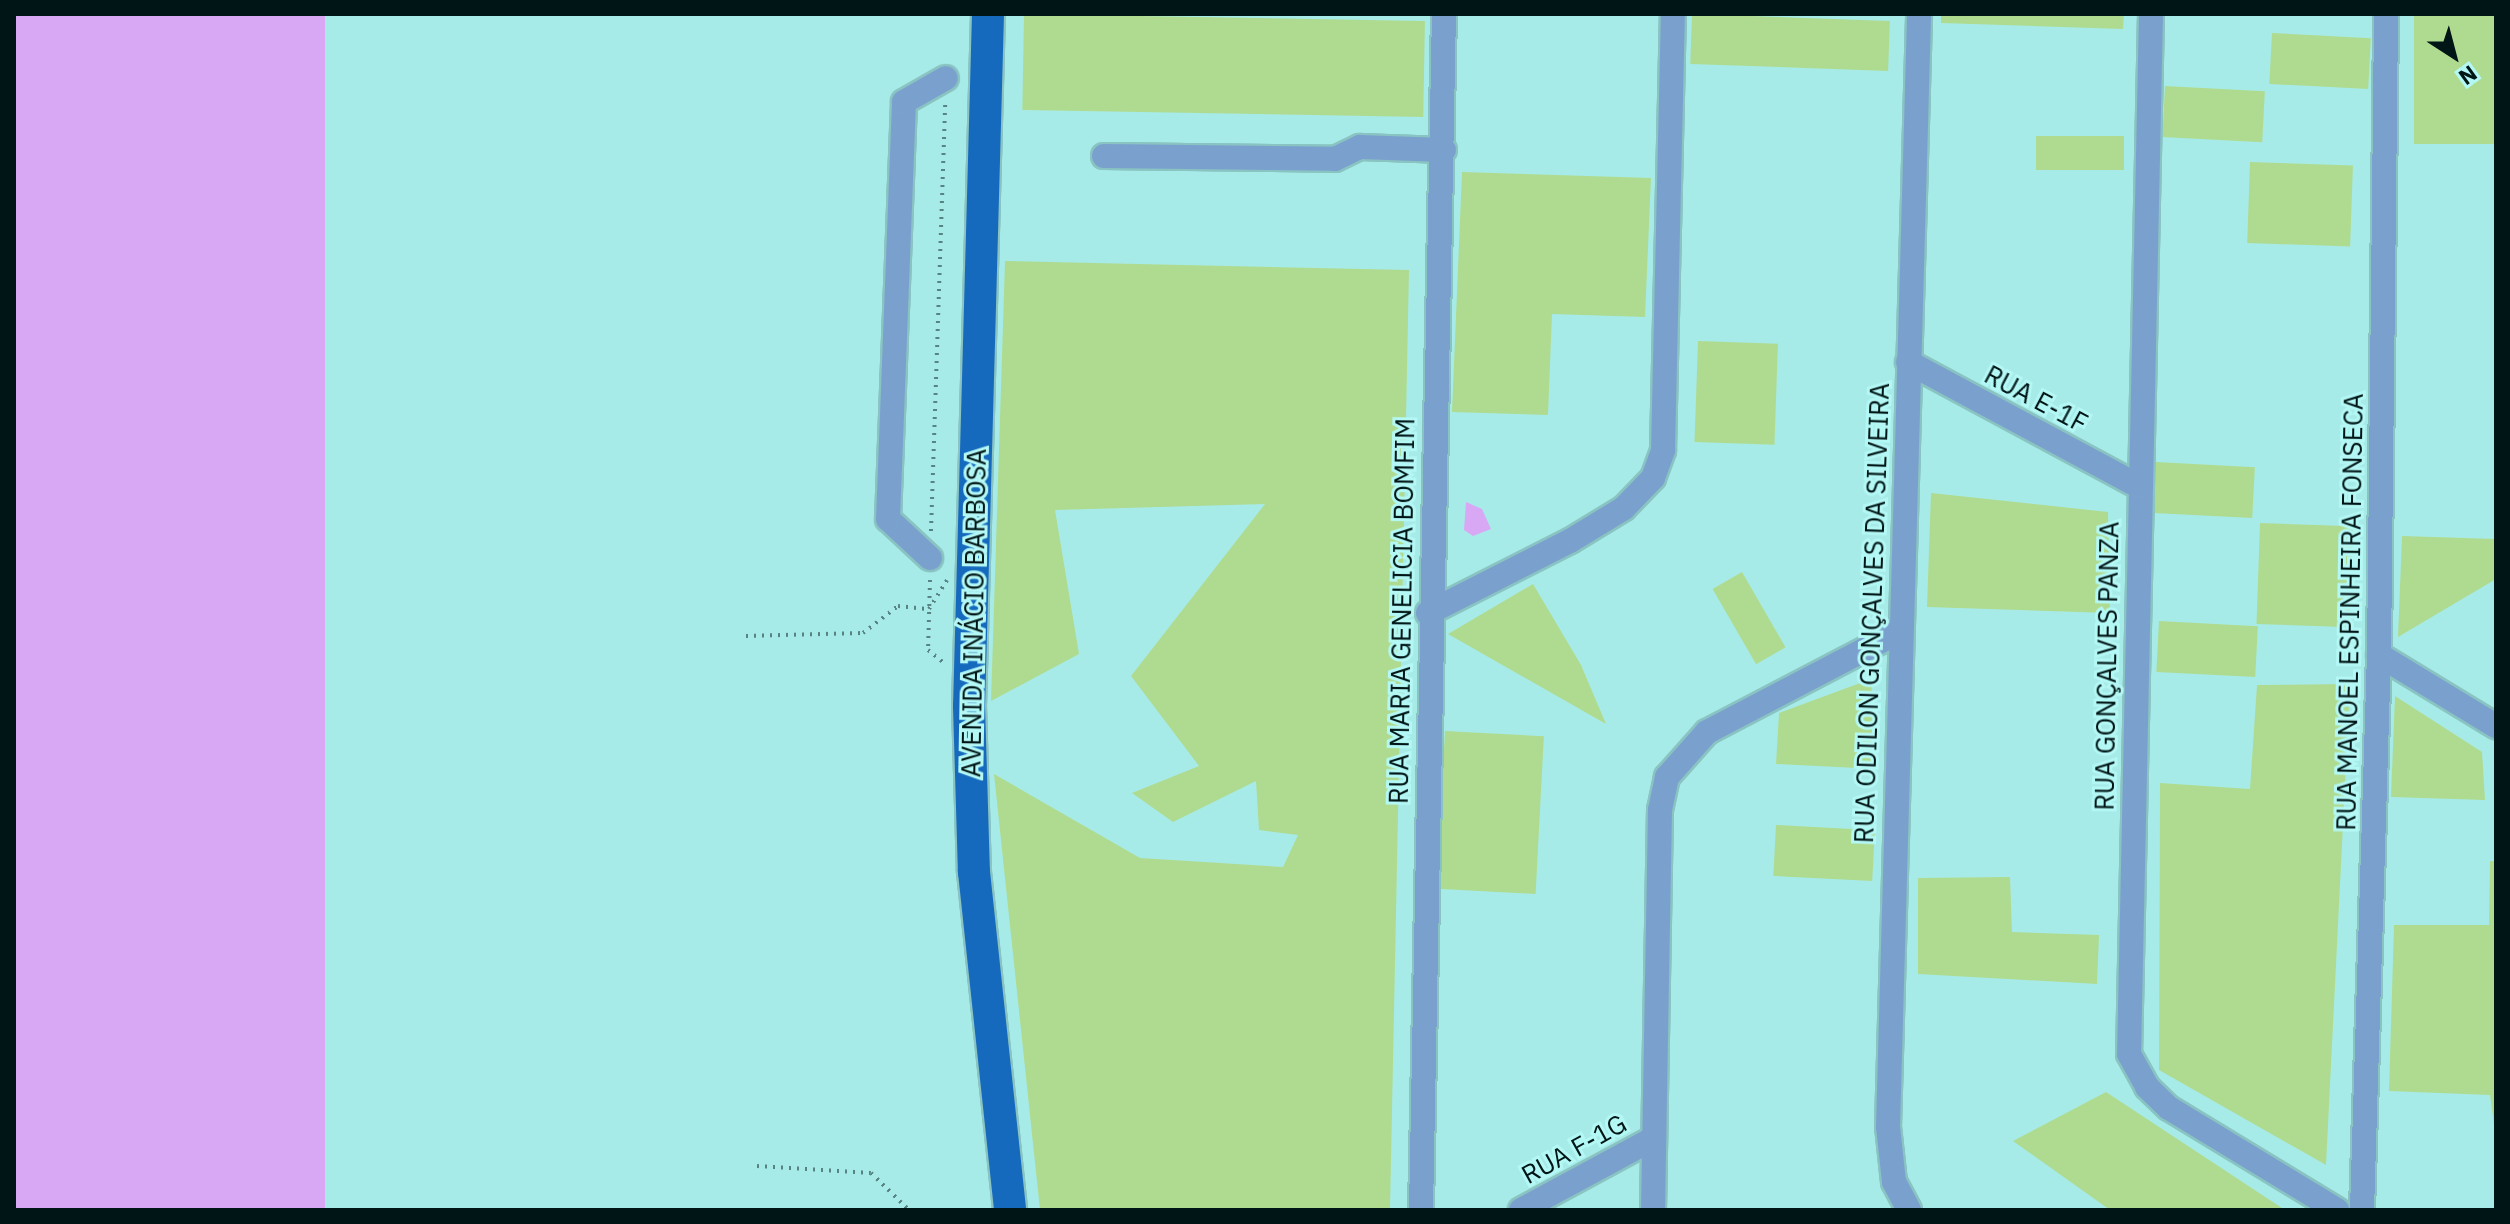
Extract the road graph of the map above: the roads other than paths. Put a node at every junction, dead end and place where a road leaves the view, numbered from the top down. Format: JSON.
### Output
{"nodes":[{"id":1,"x":988,"y":14,"type":"edge"},
{"id":2,"x":1444,"y":14,"type":"edge"},
{"id":3,"x":1673,"y":14,"type":"edge"},
{"id":4,"x":1919,"y":14,"type":"edge"},
{"id":5,"x":2151,"y":14,"type":"edge"},
{"id":6,"x":2386,"y":14,"type":"edge"},
{"id":7,"x":946,"y":78,"type":"dead end"},
{"id":8,"x":1444,"y":150,"type":"junction"},
{"id":9,"x":1104,"y":156,"type":"dead end"},
{"id":10,"x":1908,"y":362,"type":"junction"},
{"id":11,"x":2138,"y":486,"type":"junction"},
{"id":12,"x":930,"y":558,"type":"dead end"},
{"id":13,"x":1428,"y":613,"type":"junction"},
{"id":14,"x":1898,"y":632,"type":"junction"},
{"id":15,"x":2379,"y":655,"type":"junction"},
{"id":16,"x":2496,"y":726,"type":"edge"},
{"id":17,"x":1654,"y":1138,"type":"junction"},
{"id":18,"x":1010,"y":1210,"type":"edge"},
{"id":19,"x":1421,"y":1210,"type":"edge"},
{"id":20,"x":1521,"y":1210,"type":"edge"},
{"id":21,"x":1653,"y":1210,"type":"edge"},
{"id":22,"x":1909,"y":1210,"type":"edge"},
{"id":23,"x":2337,"y":1210,"type":"edge"},
{"id":24,"x":2362,"y":1210,"type":"edge"}],
"edges":[{"from":1,"to":18,"type":"main road","name":"AVENIDA INÁCIO BARBOSA"},
{"from":2,"to":8,"type":"street","name":"RUA MARIA GENELICIA BOMFIM"},
{"from":3,"to":13,"type":"street"},
{"from":4,"to":10,"type":"street","name":"RUA ODILON GONÇALVES DA SILVEIRA"},
{"from":5,"to":11,"type":"street","name":"RUA GONÇALVES PANZA"},
{"from":6,"to":15,"type":"street","name":"RUA MANOEL ESPINHEIRA FONSECA"},
{"from":7,"to":12,"type":"street"},
{"from":8,"to":9,"type":"street"},
{"from":8,"to":13,"type":"street","name":"RUA MARIA GENELICIA BOMFIM"},
{"from":10,"to":11,"type":"street","name":"RUA E-1F"},
{"from":10,"to":14,"type":"street","name":"RUA ODILON GONÇALVES DA SILVEIRA"},
{"from":11,"to":23,"type":"street","name":"RUA GONÇALVES PANZA"},
{"from":13,"to":19,"type":"street","name":"RUA MARIA GENELICIA BOMFIM"},
{"from":14,"to":17,"type":"street"},
{"from":14,"to":22,"type":"street","name":"RUA ODILON GONÇALVES DA SILVEIRA"},
{"from":15,"to":16,"type":"street"},
{"from":15,"to":24,"type":"street","name":"RUA MANOEL ESPINHEIRA FONSECA"},
{"from":17,"to":20,"type":"street","name":"RUA F-1G"},
{"from":17,"to":21,"type":"street"}]}
